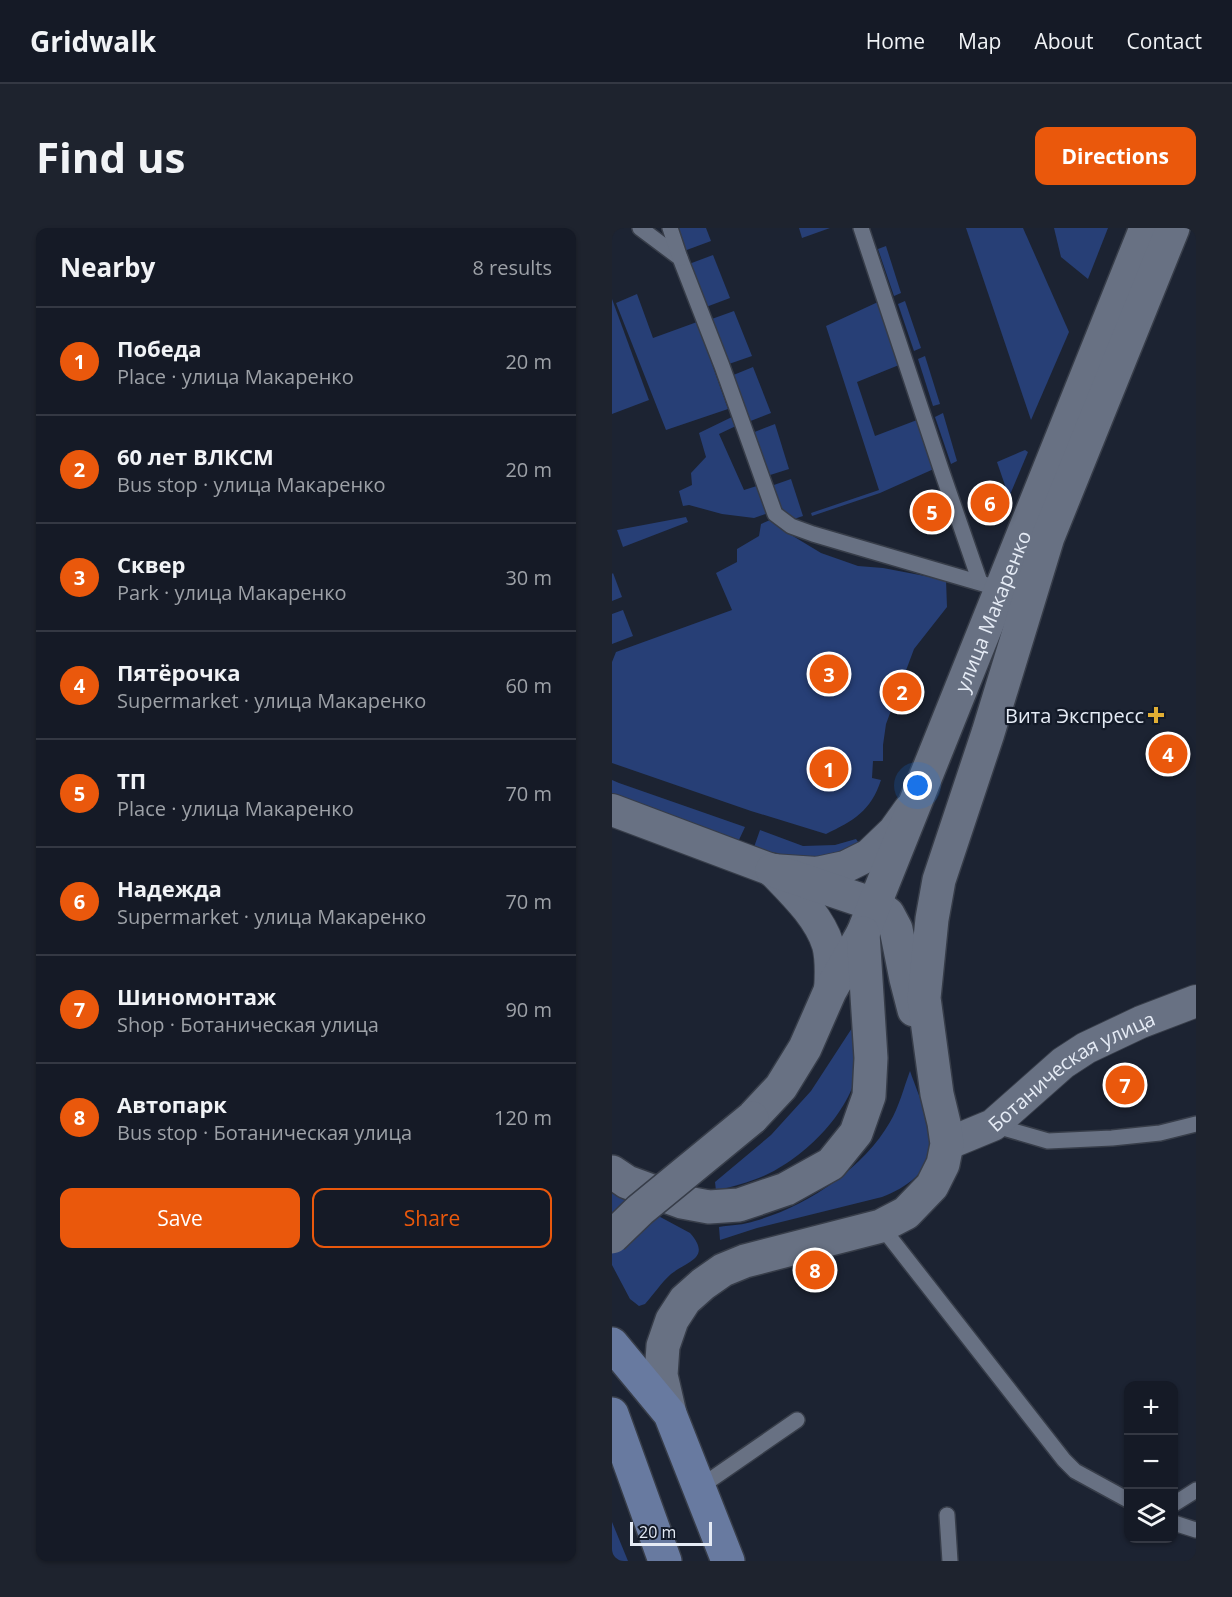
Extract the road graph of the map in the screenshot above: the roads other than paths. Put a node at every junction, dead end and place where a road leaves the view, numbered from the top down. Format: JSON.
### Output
{"nodes":[{"id":1,"x":640,"y":228,"type":"edge"},
{"id":2,"x":670,"y":228,"type":"edge"},
{"id":3,"x":861,"y":228,"type":"edge"},
{"id":4,"x":1146,"y":228,"type":"edge"},
{"id":5,"x":1173,"y":228,"type":"edge"},
{"id":6,"x":680,"y":258,"type":"junction"},
{"id":7,"x":992,"y":585,"type":"junction"},
{"id":8,"x":1023,"y":620,"type":"junction"},
{"id":9,"x":921,"y":793,"type":"junction"},
{"id":10,"x":612,"y":810,"type":"edge"},
{"id":11,"x":772,"y":870,"type":"junction"},
{"id":12,"x":870,"y":919,"type":"junction"},
{"id":13,"x":830,"y":992,"type":"junction"},
{"id":14,"x":1196,"y":1001,"type":"edge"},
{"id":15,"x":928,"y":1035,"type":"junction"},
{"id":16,"x":1196,"y":1124,"type":"edge"},
{"id":17,"x":993,"y":1125,"type":"junction"},
{"id":18,"x":947,"y":1144,"type":"junction"},
{"id":19,"x":612,"y":1172,"type":"edge"},
{"id":20,"x":882,"y":1226,"type":"junction"},
{"id":21,"x":612,"y":1237,"type":"edge"},
{"id":22,"x":612,"y":1344,"type":"edge"},
{"id":23,"x":612,"y":1414,"type":"edge"},
{"id":24,"x":670,"y":1414,"type":"junction"},
{"id":25,"x":797,"y":1420,"type":"dead end"},
{"id":26,"x":700,"y":1487,"type":"junction"},
{"id":27,"x":1196,"y":1490,"type":"edge"},
{"id":28,"x":1124,"y":1498,"type":"edge"},
{"id":29,"x":1178,"y":1501,"type":"edge"},
{"id":30,"x":947,"y":1515,"type":"dead end"},
{"id":31,"x":1178,"y":1525,"type":"edge"},
{"id":32,"x":1196,"y":1530,"type":"edge"},
{"id":33,"x":665,"y":1561,"type":"edge"},
{"id":34,"x":728,"y":1561,"type":"edge"},
{"id":35,"x":950,"y":1561,"type":"edge"}],
"edges":[{"from":1,"to":6,"type":"lane"},
{"from":2,"to":6,"type":"lane"},
{"from":3,"to":7,"type":"lane"},
{"from":4,"to":7,"type":"street","name":"улица Макаренко"},
{"from":5,"to":8,"type":"street","name":"улица Макаренко"},
{"from":6,"to":7,"type":"lane"},
{"from":7,"to":8,"type":"lane"},
{"from":7,"to":9,"type":"street","name":"улица Макаренко"},
{"from":8,"to":15,"type":"street","name":"улица Макаренко"},
{"from":9,"to":11,"type":"street"},
{"from":9,"to":12,"type":"street","name":"улица Макаренко"},
{"from":10,"to":11,"type":"street"},
{"from":11,"to":12,"type":"street"},
{"from":11,"to":13,"type":"street"},
{"from":12,"to":13,"type":"street","name":"улица Макаренко"},
{"from":12,"to":15,"type":"street"},
{"from":12,"to":19,"type":"street"},
{"from":13,"to":21,"type":"street","name":"улица Макаренко","bridge":true},
{"from":14,"to":17,"type":"street","name":"Ботаническая улица"},
{"from":15,"to":18,"type":"street"},
{"from":16,"to":17,"type":"lane"},
{"from":17,"to":18,"type":"street","name":"Ботаническая улица"},
{"from":18,"to":20,"type":"street"},
{"from":20,"to":24,"type":"street"},
{"from":20,"to":28,"type":"lane"},
{"from":22,"to":24,"type":"main road"},
{"from":23,"to":33,"type":"main road"},
{"from":24,"to":26,"type":"main road"},
{"from":25,"to":26,"type":"lane"},
{"from":26,"to":34,"type":"main road"},
{"from":27,"to":29,"type":"lane"},
{"from":30,"to":35,"type":"lane"},
{"from":31,"to":32,"type":"lane"}]}
